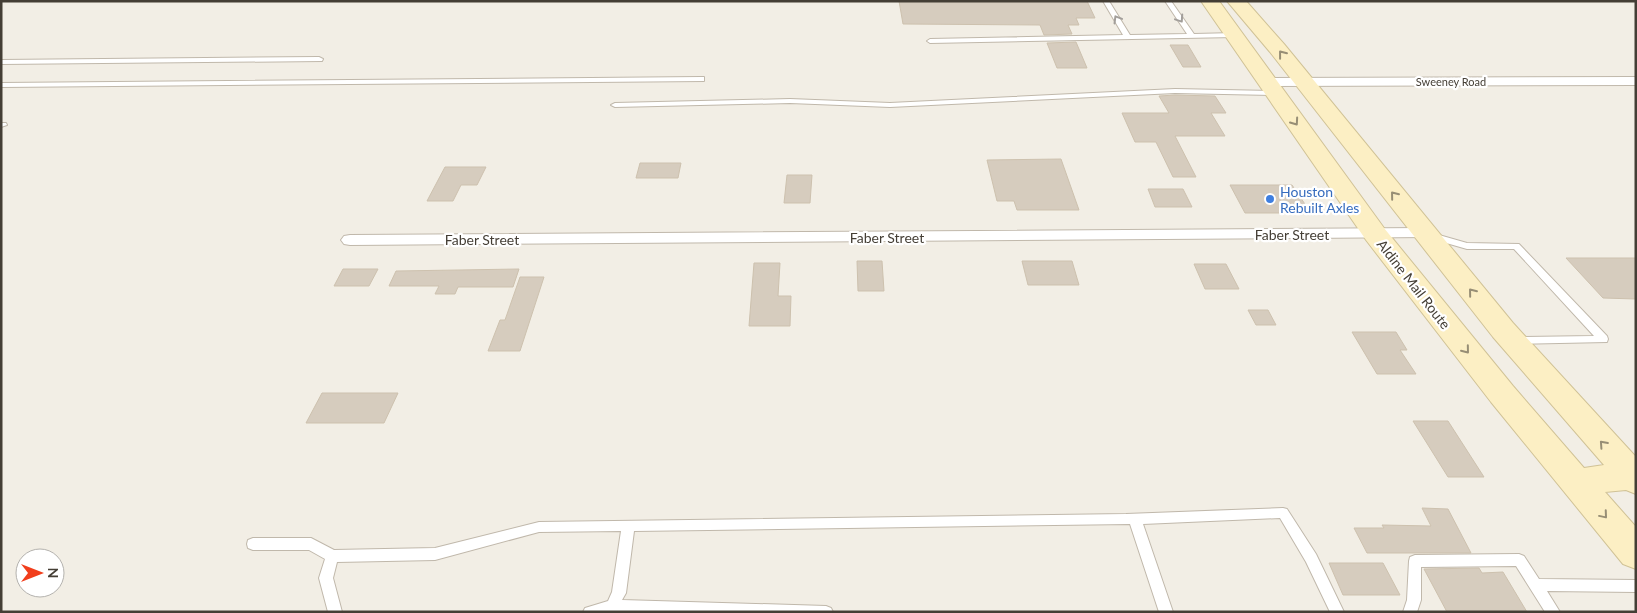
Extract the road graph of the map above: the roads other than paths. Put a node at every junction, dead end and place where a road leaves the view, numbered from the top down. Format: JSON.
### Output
{"nodes":[{"id":1,"x":1106,"y":1,"type":"edge"},
{"id":2,"x":1168,"y":1,"type":"edge"},
{"id":3,"x":1210,"y":1,"type":"edge"},
{"id":4,"x":1236,"y":1,"type":"edge"},
{"id":5,"x":1264,"y":34,"type":"junction"},
{"id":6,"x":1235,"y":35,"type":"junction"},
{"id":7,"x":1192,"y":36,"type":"junction"},
{"id":8,"x":1128,"y":38,"type":"junction"},
{"id":9,"x":930,"y":41,"type":"dead end"},
{"id":10,"x":319,"y":58,"type":"dead end"},
{"id":11,"x":1,"y":62,"type":"edge"},
{"id":12,"x":701,"y":79,"type":"dead end"},
{"id":13,"x":1302,"y":80,"type":"junction"},
{"id":14,"x":1636,"y":81,"type":"edge"},
{"id":15,"x":1,"y":85,"type":"edge"},
{"id":16,"x":1271,"y":88,"type":"junction"},
{"id":17,"x":615,"y":105,"type":"dead end"},
{"id":18,"x":1424,"y":233,"type":"junction"},
{"id":19,"x":1375,"y":234,"type":"junction"},
{"id":20,"x":350,"y":240,"type":"dead end"},
{"id":21,"x":1513,"y":342,"type":"junction"},
{"id":22,"x":1634,"y":478,"type":"edge"},
{"id":23,"x":1576,"y":482,"type":"junction"},
{"id":24,"x":1135,"y":519,"type":"junction"},
{"id":25,"x":628,"y":526,"type":"junction"},
{"id":26,"x":253,"y":544,"type":"dead end"},
{"id":27,"x":1636,"y":552,"type":"edge"},
{"id":28,"x":332,"y":556,"type":"junction"},
{"id":29,"x":1535,"y":585,"type":"junction"},
{"id":30,"x":1636,"y":586,"type":"edge"},
{"id":31,"x":612,"y":606,"type":"junction"},
{"id":32,"x":335,"y":612,"type":"edge"},
{"id":33,"x":590,"y":612,"type":"edge"},
{"id":34,"x":826,"y":612,"type":"edge"},
{"id":35,"x":1166,"y":612,"type":"edge"},
{"id":36,"x":1337,"y":612,"type":"edge"},
{"id":37,"x":1410,"y":612,"type":"edge"},
{"id":38,"x":1553,"y":612,"type":"edge"}],
"edges":[{"from":8,"to":1,"type":"lane","one_way":true},
{"from":2,"to":7,"type":"lane","one_way":true},
{"from":3,"to":6,"type":"main road","name":"Aldine Mail Route"},
{"from":4,"to":5,"type":"main road"},
{"from":5,"to":6,"type":"main road"},
{"from":13,"to":5,"type":"main road","one_way":true},
{"from":6,"to":7,"type":"lane"},
{"from":6,"to":16,"type":"main road","name":"Aldine Mail Route"},
{"from":7,"to":8,"type":"lane"},
{"from":8,"to":9,"type":"lane"},
{"from":10,"to":11,"type":"lane"},
{"from":12,"to":15,"type":"lane"},
{"from":13,"to":14,"type":"street","name":"Sweeney Road"},
{"from":13,"to":16,"type":"street","name":"Sweeney Road"},
{"from":18,"to":13,"type":"main road","one_way":true},
{"from":16,"to":17,"type":"lane"},
{"from":16,"to":19,"type":"main road","name":"Aldine Mail Route","one_way":true},
{"from":18,"to":19,"type":"street","name":"Faber Street"},
{"from":21,"to":18,"type":"main road","one_way":true},
{"from":18,"to":21,"type":"lane"},
{"from":19,"to":20,"type":"street","name":"Faber Street"},
{"from":19,"to":23,"type":"main road","name":"Aldine Mail Route","one_way":true},
{"from":22,"to":21,"type":"main road","one_way":true},
{"from":22,"to":23,"type":"main road"},
{"from":23,"to":27,"type":"main road","name":"Aldine Mail Route","one_way":true},
{"from":24,"to":25,"type":"lane"},
{"from":24,"to":35,"type":"lane"},
{"from":24,"to":36,"type":"lane"},
{"from":25,"to":28,"type":"lane"},
{"from":25,"to":31,"type":"lane"},
{"from":26,"to":28,"type":"lane"},
{"from":28,"to":32,"type":"lane"},
{"from":29,"to":30,"type":"lane"},
{"from":29,"to":37,"type":"lane"},
{"from":29,"to":38,"type":"lane"},
{"from":31,"to":33,"type":"lane"},
{"from":31,"to":34,"type":"lane"}]}
